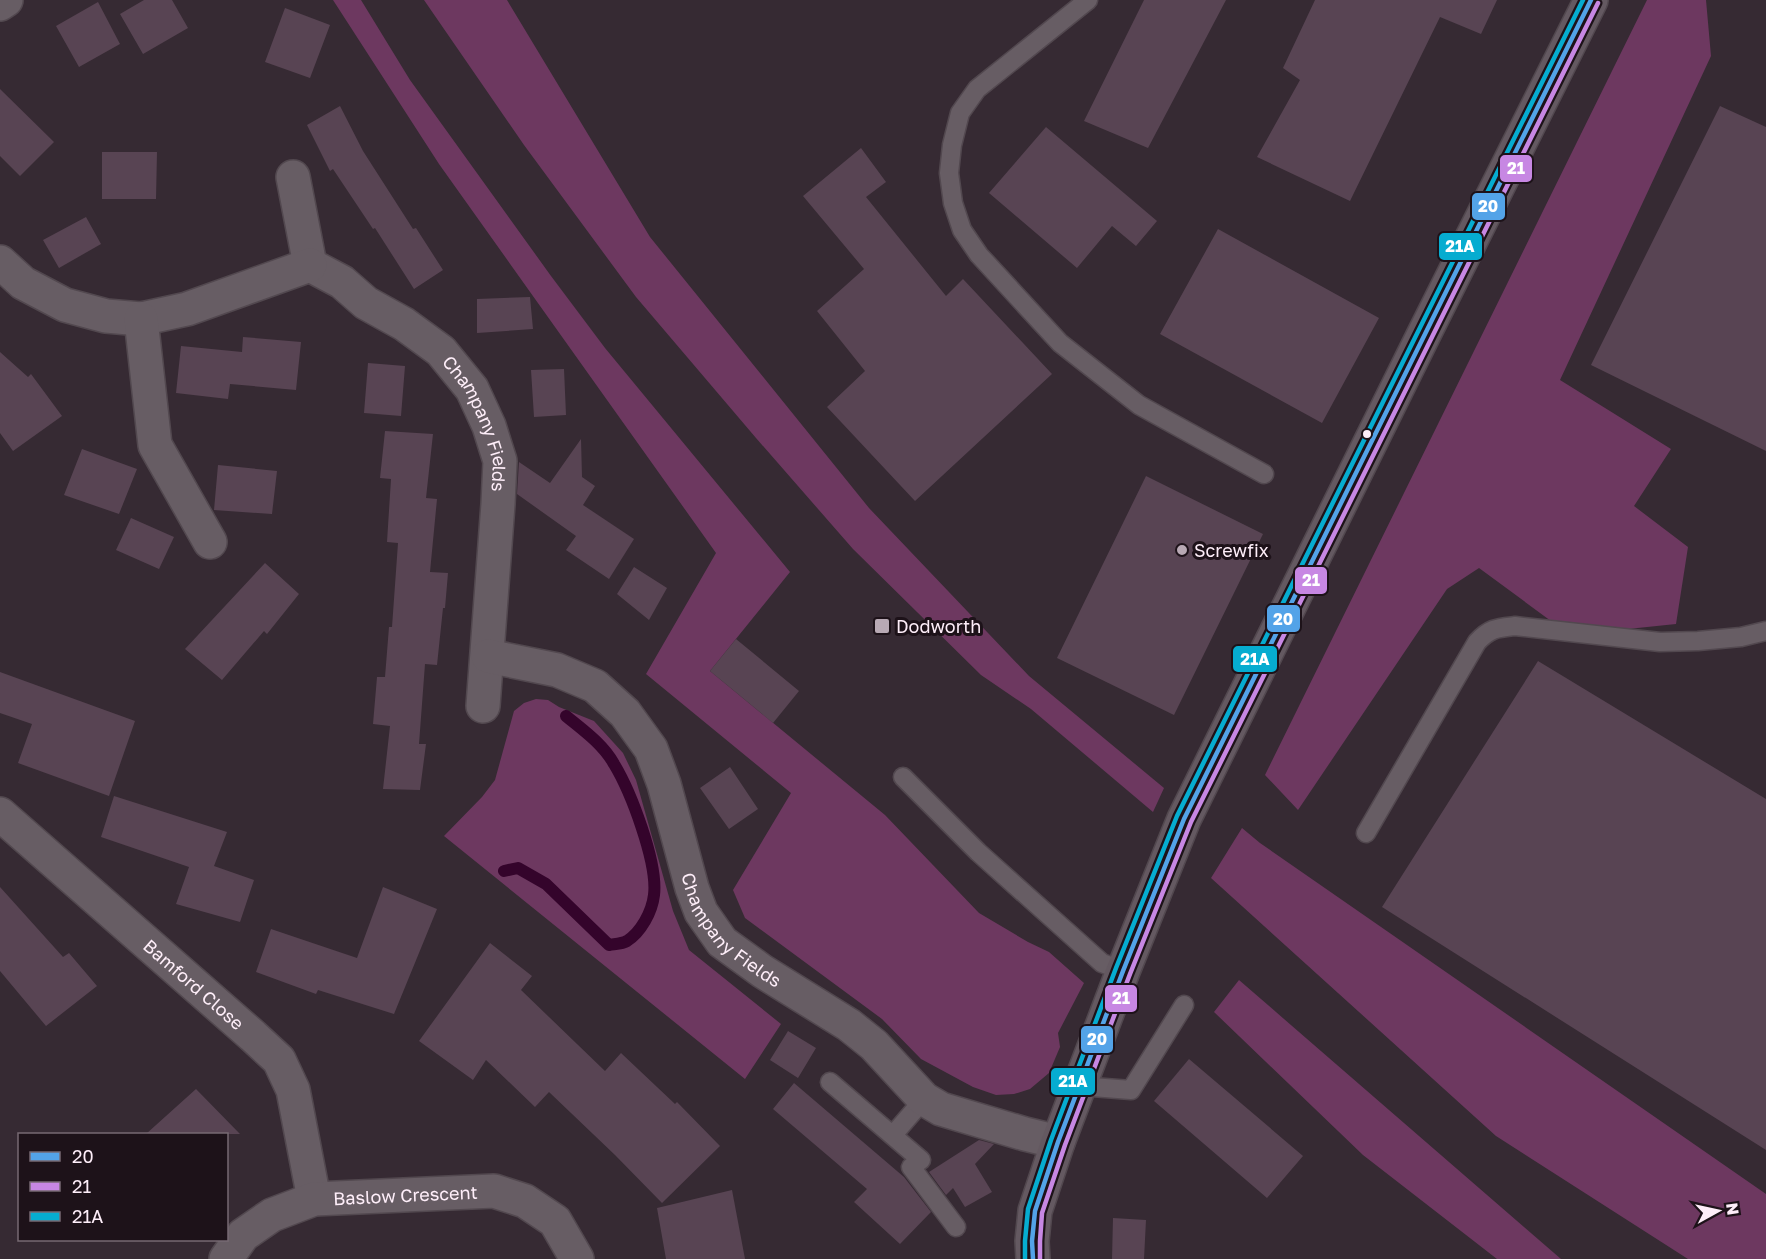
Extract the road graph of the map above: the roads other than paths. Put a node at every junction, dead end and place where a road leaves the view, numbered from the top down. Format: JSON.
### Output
{"nodes":[{"id":1,"x":6,"y":0,"type":"edge"},
{"id":2,"x":1088,"y":0,"type":"edge"},
{"id":3,"x":1591,"y":0,"type":"edge"},
{"id":4,"x":0,"y":4,"type":"edge"},
{"id":5,"x":293,"y":177,"type":"dead end"},
{"id":6,"x":0,"y":262,"type":"edge"},
{"id":7,"x":310,"y":265,"type":"junction"},
{"id":8,"x":141,"y":319,"type":"junction"},
{"id":9,"x":1264,"y":474,"type":"dead end"},
{"id":10,"x":210,"y":542,"type":"dead end"},
{"id":11,"x":1766,"y":632,"type":"edge"},
{"id":12,"x":488,"y":656,"type":"junction"},
{"id":13,"x":483,"y":706,"type":"dead end"},
{"id":14,"x":903,"y":777,"type":"dead end"},
{"id":15,"x":0,"y":814,"type":"edge"},
{"id":16,"x":1366,"y":832,"type":"dead end"},
{"id":17,"x":1123,"y":970,"type":"junction"},
{"id":18,"x":1184,"y":1005,"type":"dead end"},
{"id":19,"x":830,"y":1082,"type":"dead end"},
{"id":20,"x":1079,"y":1086,"type":"junction"},
{"id":21,"x":924,"y":1099,"type":"junction"},
{"id":22,"x":893,"y":1135,"type":"junction"},
{"id":23,"x":1058,"y":1142,"type":"junction"},
{"id":24,"x":314,"y":1199,"type":"junction"},
{"id":25,"x":956,"y":1227,"type":"dead end"},
{"id":26,"x":226,"y":1259,"type":"edge"},
{"id":27,"x":577,"y":1259,"type":"edge"},
{"id":28,"x":1033,"y":1259,"type":"edge"}],
"edges":[{"from":1,"to":4,"type":"street"},
{"from":2,"to":9,"type":"lane"},
{"from":3,"to":17,"type":"main road"},
{"from":5,"to":7,"type":"street"},
{"from":6,"to":8,"type":"street"},
{"from":7,"to":8,"type":"street"},
{"from":7,"to":12,"type":"street","name":"Champany Fields"},
{"from":8,"to":10,"type":"street"},
{"from":11,"to":16,"type":"lane"},
{"from":12,"to":13,"type":"street","name":"Champany Fields"},
{"from":12,"to":21,"type":"street","name":"Champany Fields"},
{"from":14,"to":17,"type":"lane"},
{"from":15,"to":24,"type":"street","name":"Bamford Close"},
{"from":17,"to":20,"type":"main road"},
{"from":18,"to":20,"type":"lane"},
{"from":19,"to":22,"type":"lane"},
{"from":20,"to":23,"type":"main road"},
{"from":21,"to":22,"type":"lane"},
{"from":21,"to":23,"type":"street","name":"Champany Fields"},
{"from":22,"to":25,"type":"lane"},
{"from":23,"to":28,"type":"main road"},
{"from":24,"to":26,"type":"street","name":"Baslow Crescent"},
{"from":24,"to":27,"type":"street","name":"Baslow Crescent"}]}
